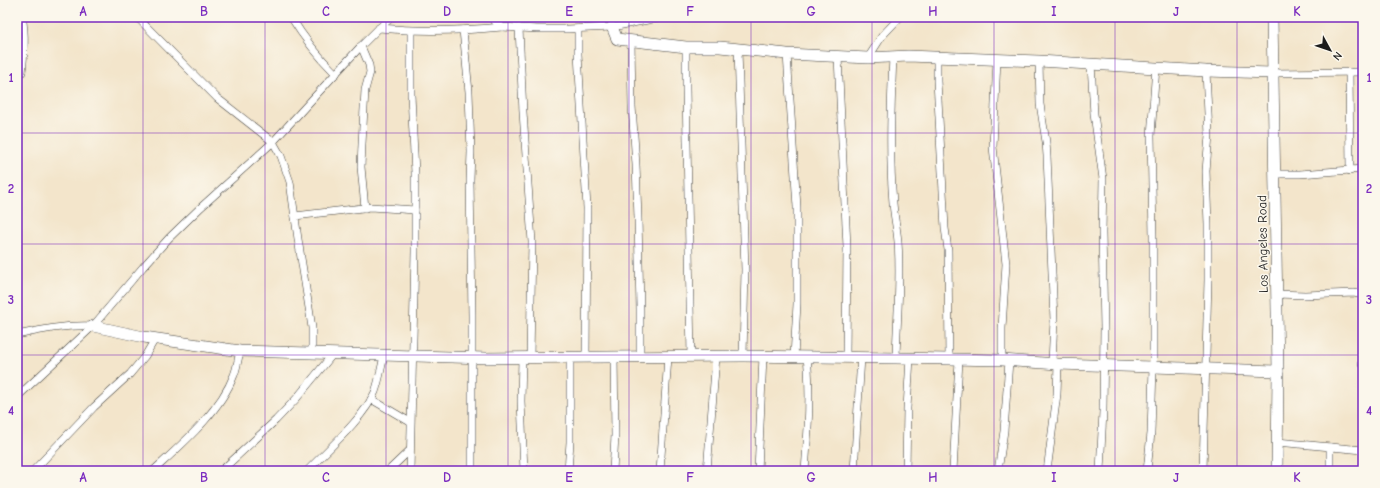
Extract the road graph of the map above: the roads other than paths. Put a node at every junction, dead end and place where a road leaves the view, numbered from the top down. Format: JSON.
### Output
{"nodes":[{"id":1,"x":22,"y":17,"type":"edge"},
{"id":2,"x":136,"y":17,"type":"edge"},
{"id":3,"x":291,"y":17,"type":"edge"},
{"id":4,"x":392,"y":17,"type":"edge"},
{"id":5,"x":490,"y":17,"type":"edge"},
{"id":6,"x":663,"y":17,"type":"edge"},
{"id":7,"x":900,"y":17,"type":"edge"},
{"id":8,"x":1272,"y":17,"type":"edge"},
{"id":9,"x":502,"y":27,"type":"junction"},
{"id":10,"x":612,"y":27,"type":"junction"},
{"id":11,"x":379,"y":28,"type":"junction"},
{"id":12,"x":519,"y":28,"type":"junction"},
{"id":13,"x":578,"y":28,"type":"junction"},
{"id":14,"x":463,"y":30,"type":"junction"},
{"id":15,"x":411,"y":31,"type":"junction"},
{"id":16,"x":631,"y":41,"type":"junction"},
{"id":17,"x":361,"y":46,"type":"junction"},
{"id":18,"x":686,"y":47,"type":"junction"},
{"id":19,"x":738,"y":50,"type":"junction"},
{"id":20,"x":787,"y":54,"type":"junction"},
{"id":21,"x":893,"y":56,"type":"junction"},
{"id":22,"x":838,"y":57,"type":"junction"},
{"id":23,"x":937,"y":57,"type":"junction"},
{"id":24,"x":868,"y":58,"type":"junction"},
{"id":25,"x":997,"y":59,"type":"junction"},
{"id":26,"x":1039,"y":61,"type":"junction"},
{"id":27,"x":1091,"y":64,"type":"junction"},
{"id":28,"x":1156,"y":68,"type":"junction"},
{"id":29,"x":1206,"y":71,"type":"junction"},
{"id":30,"x":22,"y":72,"type":"dead end"},
{"id":31,"x":1349,"y":72,"type":"junction"},
{"id":32,"x":1363,"y":72,"type":"edge"},
{"id":33,"x":1272,"y":73,"type":"junction"},
{"id":34,"x":336,"y":74,"type":"junction"},
{"id":35,"x":274,"y":142,"type":"junction"},
{"id":36,"x":1363,"y":169,"type":"edge"},
{"id":37,"x":1350,"y":171,"type":"junction"},
{"id":38,"x":1275,"y":174,"type":"junction"},
{"id":39,"x":365,"y":208,"type":"junction"},
{"id":40,"x":415,"y":210,"type":"junction"},
{"id":41,"x":295,"y":216,"type":"junction"},
{"id":42,"x":1276,"y":294,"type":"junction"},
{"id":43,"x":1363,"y":295,"type":"edge"},
{"id":44,"x":93,"y":326,"type":"junction"},
{"id":45,"x":17,"y":335,"type":"edge"},
{"id":46,"x":155,"y":339,"type":"junction"},
{"id":47,"x":240,"y":351,"type":"junction"},
{"id":48,"x":312,"y":352,"type":"junction"},
{"id":49,"x":333,"y":354,"type":"junction"},
{"id":50,"x":384,"y":356,"type":"junction"},
{"id":51,"x":614,"y":356,"type":"junction"},
{"id":52,"x":640,"y":356,"type":"junction"},
{"id":53,"x":743,"y":356,"type":"junction"},
{"id":54,"x":762,"y":356,"type":"junction"},
{"id":55,"x":807,"y":356,"type":"junction"},
{"id":56,"x":412,"y":357,"type":"junction"},
{"id":57,"x":472,"y":357,"type":"junction"},
{"id":58,"x":668,"y":357,"type":"junction"},
{"id":59,"x":692,"y":357,"type":"junction"},
{"id":60,"x":716,"y":357,"type":"junction"},
{"id":61,"x":794,"y":357,"type":"junction"},
{"id":62,"x":846,"y":357,"type":"junction"},
{"id":63,"x":526,"y":358,"type":"junction"},
{"id":64,"x":570,"y":358,"type":"junction"},
{"id":65,"x":586,"y":358,"type":"junction"},
{"id":66,"x":861,"y":358,"type":"junction"},
{"id":67,"x":896,"y":358,"type":"junction"},
{"id":68,"x":910,"y":358,"type":"junction"},
{"id":69,"x":954,"y":360,"type":"junction"},
{"id":70,"x":1006,"y":360,"type":"junction"},
{"id":71,"x":1055,"y":364,"type":"junction"},
{"id":72,"x":1104,"y":365,"type":"junction"},
{"id":73,"x":1153,"y":367,"type":"junction"},
{"id":74,"x":1206,"y":369,"type":"junction"},
{"id":75,"x":1278,"y":371,"type":"junction"},
{"id":76,"x":17,"y":397,"type":"edge"},
{"id":77,"x":371,"y":399,"type":"junction"},
{"id":78,"x":410,"y":422,"type":"junction"},
{"id":79,"x":1277,"y":442,"type":"junction"},
{"id":80,"x":1330,"y":447,"type":"junction"},
{"id":81,"x":1363,"y":450,"type":"edge"},
{"id":82,"x":410,"y":451,"type":"junction"},
{"id":83,"x":33,"y":471,"type":"edge"},
{"id":84,"x":153,"y":471,"type":"edge"},
{"id":85,"x":221,"y":471,"type":"edge"},
{"id":86,"x":307,"y":471,"type":"edge"},
{"id":87,"x":388,"y":471,"type":"edge"},
{"id":88,"x":410,"y":471,"type":"edge"},
{"id":89,"x":472,"y":471,"type":"edge"},
{"id":90,"x":524,"y":471,"type":"edge"},
{"id":91,"x":568,"y":471,"type":"edge"},
{"id":92,"x":613,"y":471,"type":"edge"},
{"id":93,"x":660,"y":471,"type":"edge"},
{"id":94,"x":707,"y":471,"type":"edge"},
{"id":95,"x":758,"y":471,"type":"edge"},
{"id":96,"x":805,"y":471,"type":"edge"},
{"id":97,"x":854,"y":471,"type":"edge"},
{"id":98,"x":906,"y":471,"type":"edge"},
{"id":99,"x":953,"y":471,"type":"edge"},
{"id":100,"x":998,"y":471,"type":"edge"},
{"id":101,"x":1047,"y":471,"type":"edge"},
{"id":102,"x":1100,"y":471,"type":"edge"},
{"id":103,"x":1147,"y":471,"type":"edge"},
{"id":104,"x":1203,"y":471,"type":"edge"},
{"id":105,"x":1277,"y":471,"type":"edge"},
{"id":106,"x":1330,"y":471,"type":"edge"}],
"edges":[{"from":1,"to":30,"type":"street"},
{"from":2,"to":35,"type":"street"},
{"from":3,"to":34,"type":"street"},
{"from":4,"to":11,"type":"street"},
{"from":5,"to":9,"type":"street"},
{"from":6,"to":10,"type":"street"},
{"from":7,"to":24,"type":"street"},
{"from":8,"to":33,"type":"street","name":"Los Angeles Road"},
{"from":9,"to":12,"type":"street"},
{"from":9,"to":14,"type":"street"},
{"from":10,"to":13,"type":"street"},
{"from":10,"to":16,"type":"street"},
{"from":11,"to":15,"type":"street"},
{"from":11,"to":17,"type":"street"},
{"from":12,"to":13,"type":"street"},
{"from":12,"to":63,"type":"street"},
{"from":13,"to":65,"type":"street"},
{"from":14,"to":15,"type":"street"},
{"from":14,"to":57,"type":"street"},
{"from":15,"to":40,"type":"street"},
{"from":16,"to":18,"type":"street"},
{"from":16,"to":52,"type":"street"},
{"from":17,"to":34,"type":"street"},
{"from":17,"to":39,"type":"street"},
{"from":18,"to":19,"type":"street"},
{"from":18,"to":59,"type":"street"},
{"from":19,"to":20,"type":"street"},
{"from":19,"to":53,"type":"street"},
{"from":20,"to":22,"type":"street"},
{"from":20,"to":61,"type":"street"},
{"from":21,"to":23,"type":"street"},
{"from":21,"to":24,"type":"street"},
{"from":21,"to":67,"type":"street"},
{"from":22,"to":24,"type":"street"},
{"from":22,"to":62,"type":"street"},
{"from":23,"to":25,"type":"street"},
{"from":23,"to":69,"type":"street"},
{"from":25,"to":26,"type":"street"},
{"from":25,"to":70,"type":"street"},
{"from":26,"to":27,"type":"street"},
{"from":26,"to":71,"type":"street"},
{"from":27,"to":28,"type":"street"},
{"from":27,"to":72,"type":"street"},
{"from":28,"to":29,"type":"street"},
{"from":28,"to":73,"type":"street"},
{"from":29,"to":33,"type":"street"},
{"from":29,"to":74,"type":"street"},
{"from":31,"to":32,"type":"street"},
{"from":31,"to":33,"type":"street"},
{"from":31,"to":37,"type":"street"},
{"from":33,"to":38,"type":"street","name":"Los Angeles Road"},
{"from":34,"to":35,"type":"street"},
{"from":35,"to":41,"type":"street"},
{"from":35,"to":44,"type":"street"},
{"from":36,"to":37,"type":"street"},
{"from":37,"to":38,"type":"street"},
{"from":38,"to":42,"type":"street","name":"Los Angeles Road"},
{"from":39,"to":40,"type":"street"},
{"from":39,"to":41,"type":"street"},
{"from":40,"to":56,"type":"street"},
{"from":41,"to":48,"type":"street"},
{"from":42,"to":43,"type":"street"},
{"from":42,"to":75,"type":"street","name":"Los Angeles Road"},
{"from":44,"to":45,"type":"street"},
{"from":44,"to":46,"type":"street"},
{"from":44,"to":76,"type":"street"},
{"from":46,"to":47,"type":"street"},
{"from":46,"to":83,"type":"street"},
{"from":47,"to":48,"type":"street"},
{"from":47,"to":84,"type":"street"},
{"from":48,"to":49,"type":"street"},
{"from":49,"to":50,"type":"street"},
{"from":49,"to":85,"type":"street"},
{"from":50,"to":56,"type":"street"},
{"from":50,"to":77,"type":"street"},
{"from":51,"to":52,"type":"street"},
{"from":51,"to":65,"type":"street"},
{"from":51,"to":92,"type":"street"},
{"from":52,"to":58,"type":"street"},
{"from":53,"to":54,"type":"street"},
{"from":53,"to":60,"type":"street"},
{"from":54,"to":61,"type":"street"},
{"from":54,"to":95,"type":"street"},
{"from":55,"to":61,"type":"street"},
{"from":55,"to":62,"type":"street"},
{"from":55,"to":96,"type":"street"},
{"from":56,"to":57,"type":"street"},
{"from":56,"to":78,"type":"street"},
{"from":57,"to":63,"type":"street"},
{"from":57,"to":89,"type":"street"},
{"from":58,"to":59,"type":"street"},
{"from":58,"to":93,"type":"street"},
{"from":59,"to":60,"type":"street"},
{"from":60,"to":94,"type":"street"},
{"from":62,"to":66,"type":"street"},
{"from":63,"to":64,"type":"street"},
{"from":63,"to":90,"type":"street"},
{"from":64,"to":65,"type":"street"},
{"from":64,"to":91,"type":"street"},
{"from":66,"to":67,"type":"street"},
{"from":66,"to":97,"type":"street"},
{"from":67,"to":68,"type":"street"},
{"from":68,"to":69,"type":"street"},
{"from":68,"to":98,"type":"street"},
{"from":69,"to":70,"type":"street"},
{"from":69,"to":99,"type":"street"},
{"from":70,"to":71,"type":"street"},
{"from":70,"to":100,"type":"street"},
{"from":71,"to":72,"type":"street"},
{"from":71,"to":101,"type":"street"},
{"from":72,"to":73,"type":"street"},
{"from":72,"to":102,"type":"street"},
{"from":73,"to":74,"type":"street"},
{"from":73,"to":103,"type":"street"},
{"from":74,"to":75,"type":"street"},
{"from":74,"to":104,"type":"street"},
{"from":75,"to":79,"type":"street","name":"Los Angeles Road"},
{"from":77,"to":78,"type":"street"},
{"from":77,"to":86,"type":"street"},
{"from":78,"to":82,"type":"street"},
{"from":79,"to":80,"type":"street"},
{"from":79,"to":105,"type":"street","name":"Los Angeles Road"},
{"from":80,"to":81,"type":"street"},
{"from":80,"to":106,"type":"street"},
{"from":82,"to":87,"type":"street"},
{"from":82,"to":88,"type":"street"}]}
